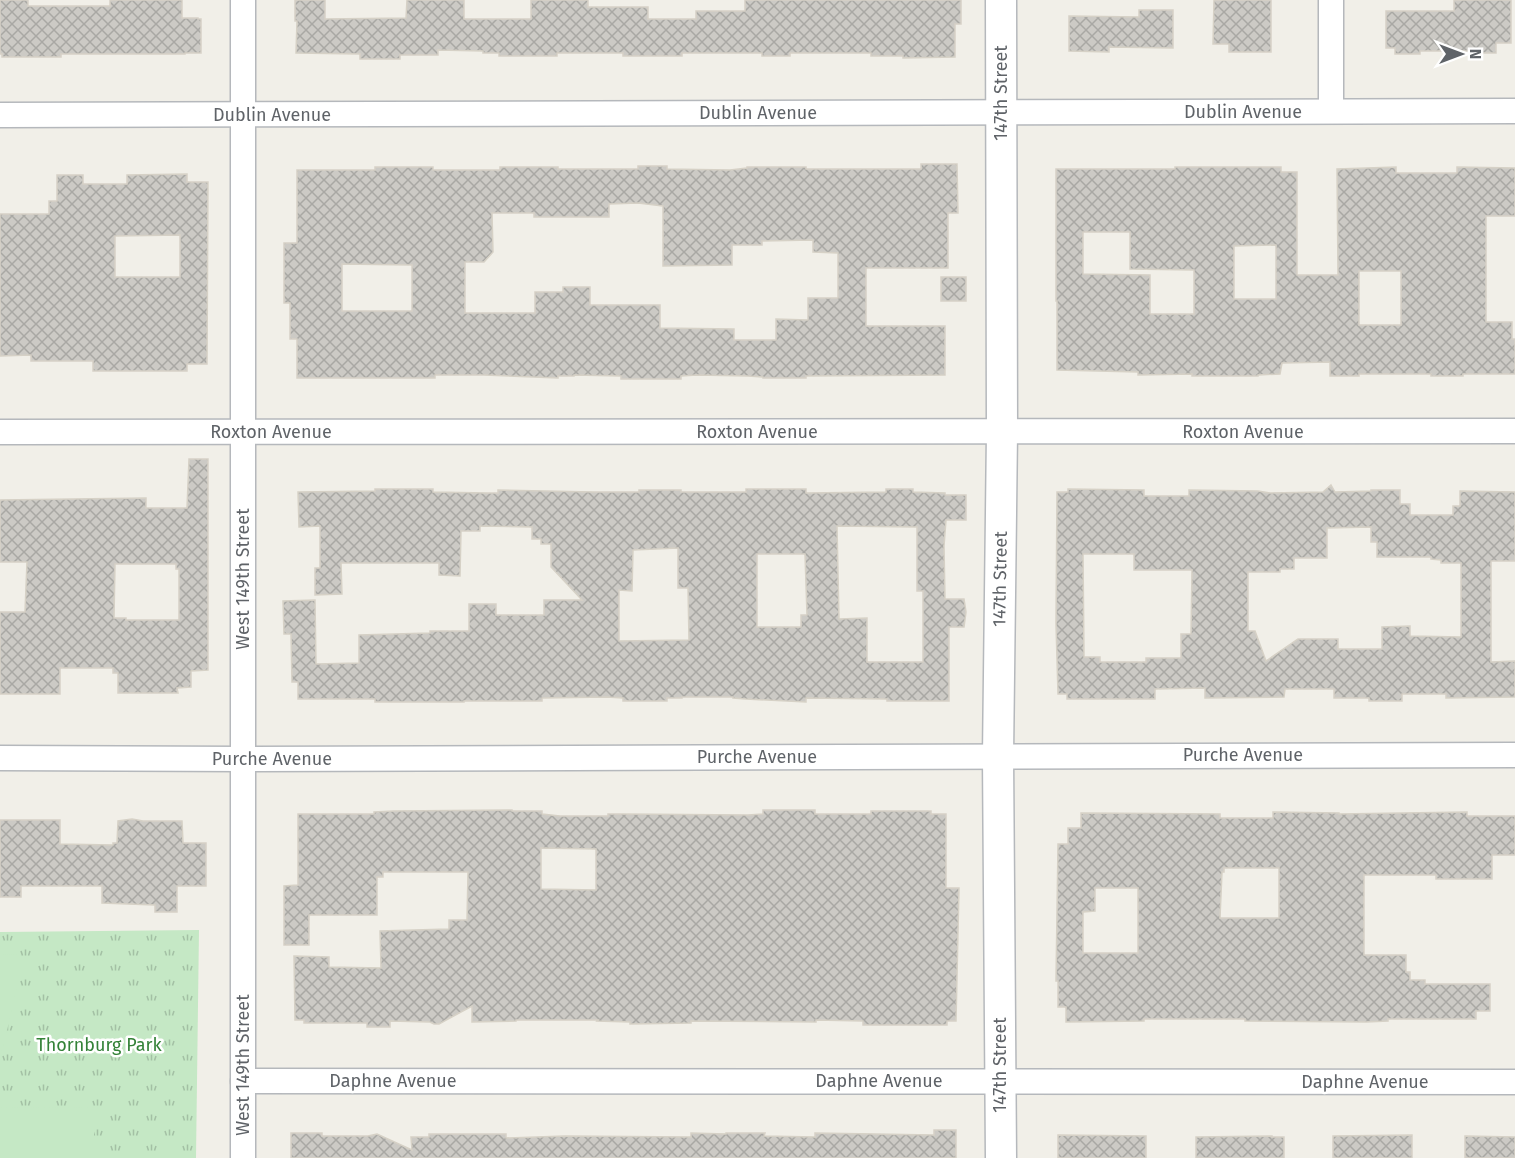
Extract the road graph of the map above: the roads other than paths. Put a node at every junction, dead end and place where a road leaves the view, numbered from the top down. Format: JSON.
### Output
{"nodes":[{"id":1,"x":243,"y":0,"type":"edge"},
{"id":2,"x":1001,"y":0,"type":"edge"},
{"id":3,"x":1331,"y":0,"type":"edge"},
{"id":4,"x":1331,"y":111,"type":"junction"},
{"id":5,"x":1515,"y":111,"type":"edge"},
{"id":6,"x":1001,"y":112,"type":"junction"},
{"id":7,"x":243,"y":115,"type":"junction"},
{"id":8,"x":0,"y":116,"type":"edge"},
{"id":9,"x":1515,"y":431,"type":"edge"},
{"id":10,"x":0,"y":432,"type":"edge"},
{"id":11,"x":243,"y":432,"type":"junction"},
{"id":12,"x":1002,"y":432,"type":"junction"},
{"id":13,"x":1515,"y":754,"type":"edge"},
{"id":14,"x":998,"y":756,"type":"junction"},
{"id":15,"x":0,"y":758,"type":"edge"},
{"id":16,"x":243,"y":759,"type":"junction"},
{"id":17,"x":243,"y":1081,"type":"junction"},
{"id":18,"x":1001,"y":1081,"type":"junction"},
{"id":19,"x":1515,"y":1082,"type":"edge"},
{"id":20,"x":243,"y":1158,"type":"edge"},
{"id":21,"x":1000,"y":1158,"type":"edge"}],
"edges":[{"from":1,"to":7,"type":"street","name":"West 149th Street"},
{"from":2,"to":6,"type":"street","name":"147th Street"},
{"from":3,"to":4,"type":"street"},
{"from":4,"to":5,"type":"street","name":"Dublin Avenue"},
{"from":4,"to":6,"type":"street","name":"Dublin Avenue"},
{"from":6,"to":7,"type":"street","name":"Dublin Avenue"},
{"from":6,"to":12,"type":"street","name":"147th Street"},
{"from":7,"to":8,"type":"street","name":"Dublin Avenue"},
{"from":7,"to":11,"type":"street","name":"West 149th Street"},
{"from":9,"to":12,"type":"street","name":"Roxton Avenue"},
{"from":10,"to":11,"type":"street","name":"Roxton Avenue"},
{"from":11,"to":12,"type":"street","name":"Roxton Avenue"},
{"from":11,"to":16,"type":"street","name":"West 149th Street"},
{"from":12,"to":14,"type":"street","name":"147th Street"},
{"from":13,"to":14,"type":"street","name":"Purche Avenue"},
{"from":14,"to":16,"type":"street","name":"Purche Avenue"},
{"from":14,"to":18,"type":"street","name":"147th Street"},
{"from":15,"to":16,"type":"street","name":"Purche Avenue"},
{"from":16,"to":17,"type":"street","name":"West 149th Street"},
{"from":17,"to":18,"type":"street","name":"Daphne Avenue"},
{"from":17,"to":20,"type":"street","name":"West 149th Street"},
{"from":18,"to":19,"type":"street","name":"Daphne Avenue"},
{"from":18,"to":21,"type":"street","name":"147th Street"}]}
